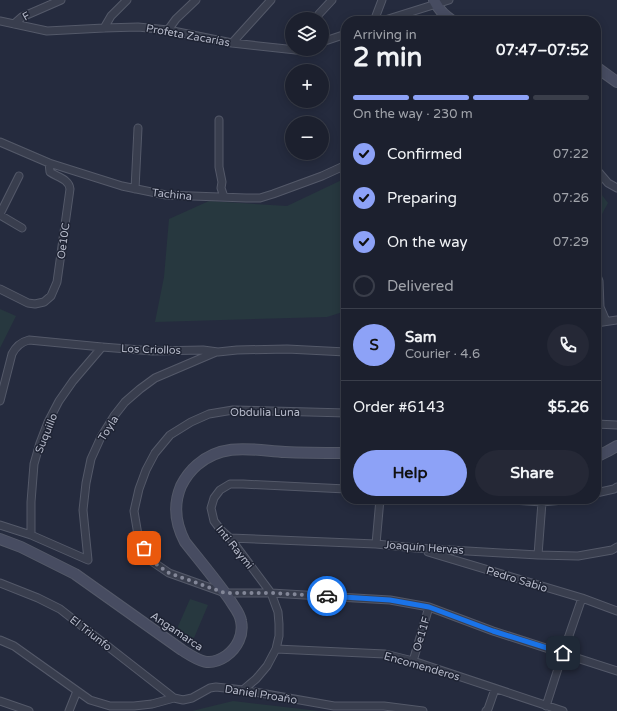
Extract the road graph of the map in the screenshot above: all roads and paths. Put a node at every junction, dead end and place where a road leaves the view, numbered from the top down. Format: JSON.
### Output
{"nodes":[{"id":1,"x":61,"y":0,"type":"edge"},
{"id":2,"x":127,"y":0,"type":"edge"},
{"id":3,"x":196,"y":0,"type":"edge"},
{"id":4,"x":271,"y":0,"type":"edge"},
{"id":5,"x":332,"y":0,"type":"edge"},
{"id":6,"x":382,"y":0,"type":"edge"},
{"id":7,"x":449,"y":0,"type":"edge"},
{"id":8,"x":435,"y":2,"type":"edge"},
{"id":9,"x":322,"y":12,"type":"edge"},
{"id":10,"x":376,"y":16,"type":"edge"},
{"id":11,"x":396,"y":16,"type":"edge"},
{"id":12,"x":447,"y":16,"type":"edge"},
{"id":13,"x":0,"y":21,"type":"edge"},
{"id":14,"x":14,"y":24,"type":"junction"},
{"id":15,"x":104,"y":28,"type":"junction"},
{"id":16,"x":168,"y":30,"type":"junction"},
{"id":17,"x":341,"y":36,"type":"edge"},
{"id":18,"x":329,"y":40,"type":"edge"},
{"id":19,"x":232,"y":43,"type":"junction"},
{"id":20,"x":285,"y":49,"type":"edge"},
{"id":21,"x":601,"y":71,"type":"edge"},
{"id":22,"x":617,"y":82,"type":"edge"},
{"id":23,"x":219,"y":120,"type":"dead end"},
{"id":24,"x":138,"y":128,"type":"dead end"},
{"id":25,"x":0,"y":142,"type":"edge"},
{"id":26,"x":49,"y":164,"type":"junction"},
{"id":27,"x":341,"y":167,"type":"edge"},
{"id":28,"x":601,"y":175,"type":"edge"},
{"id":29,"x":19,"y":176,"type":"dead end"},
{"id":30,"x":617,"y":188,"type":"edge"},
{"id":31,"x":135,"y":189,"type":"junction"},
{"id":32,"x":224,"y":197,"type":"junction"},
{"id":33,"x":0,"y":214,"type":"edge"},
{"id":34,"x":22,"y":228,"type":"dead end"},
{"id":35,"x":0,"y":289,"type":"edge"},
{"id":36,"x":601,"y":309,"type":"edge"},
{"id":37,"x":617,"y":320,"type":"edge"},
{"id":38,"x":606,"y":321,"type":"junction"},
{"id":39,"x":601,"y":322,"type":"edge"},
{"id":40,"x":102,"y":347,"type":"junction"},
{"id":41,"x":218,"y":352,"type":"junction"},
{"id":42,"x":341,"y":352,"type":"edge"},
{"id":43,"x":0,"y":401,"type":"edge"},
{"id":44,"x":341,"y":413,"type":"edge"},
{"id":45,"x":601,"y":424,"type":"edge"},
{"id":46,"x":617,"y":425,"type":"edge"},
{"id":47,"x":617,"y":446,"type":"edge"},
{"id":48,"x":341,"y":453,"type":"edge"},
{"id":49,"x":601,"y":454,"type":"edge"},
{"id":50,"x":617,"y":487,"type":"edge"},
{"id":51,"x":341,"y":489,"type":"edge"},
{"id":52,"x":601,"y":492,"type":"edge"},
{"id":53,"x":380,"y":504,"type":"edge"},
{"id":54,"x":542,"y":504,"type":"edge"},
{"id":55,"x":0,"y":524,"type":"edge"},
{"id":56,"x":31,"y":535,"type":"junction"},
{"id":57,"x":230,"y":538,"type":"junction"},
{"id":58,"x":0,"y":539,"type":"edge"},
{"id":59,"x":376,"y":544,"type":"junction"},
{"id":60,"x":416,"y":548,"type":"junction"},
{"id":61,"x":615,"y":549,"type":"edge"},
{"id":62,"x":538,"y":555,"type":"junction"},
{"id":63,"x":0,"y":583,"type":"edge"},
{"id":64,"x":225,"y":593,"type":"junction"},
{"id":65,"x":271,"y":593,"type":"junction"},
{"id":66,"x":582,"y":598,"type":"junction"},
{"id":67,"x":429,"y":607,"type":"junction"},
{"id":68,"x":617,"y":611,"type":"edge"},
{"id":69,"x":0,"y":640,"type":"edge"},
{"id":70,"x":276,"y":649,"type":"junction"},
{"id":71,"x":563,"y":653,"type":"junction"},
{"id":72,"x":413,"y":662,"type":"junction"},
{"id":73,"x":617,"y":671,"type":"edge"},
{"id":74,"x":495,"y":689,"type":"junction"},
{"id":75,"x":243,"y":690,"type":"junction"},
{"id":76,"x":77,"y":691,"type":"junction"},
{"id":77,"x":174,"y":698,"type":"junction"},
{"id":78,"x":0,"y":701,"type":"edge"},
{"id":79,"x":546,"y":706,"type":"junction"},
{"id":80,"x":29,"y":711,"type":"edge"},
{"id":81,"x":69,"y":711,"type":"edge"},
{"id":82,"x":424,"y":711,"type":"edge"},
{"id":83,"x":486,"y":711,"type":"edge"},
{"id":84,"x":563,"y":711,"type":"edge"}],
"edges":[{"from":1,"to":14,"type":"street","name":"F"},
{"from":2,"to":15,"type":"street"},
{"from":3,"to":16,"type":"street"},
{"from":4,"to":19,"type":"street"},
{"from":5,"to":9,"type":"street"},
{"from":6,"to":10,"type":"street"},
{"from":7,"to":8,"type":"street"},
{"from":8,"to":11,"type":"street"},
{"from":8,"to":12,"type":"street"},
{"from":13,"to":14,"type":"street","name":"Profeta Zacarías"},
{"from":14,"to":15,"type":"street","name":"Profeta Zacarías"},
{"from":15,"to":16,"type":"street","name":"Profeta Zacarías"},
{"from":16,"to":19,"type":"street","name":"Profeta Zacarías"},
{"from":17,"to":18,"type":"street"},
{"from":19,"to":20,"type":"street","name":"Profeta Zacarías"},
{"from":21,"to":22,"type":"street"},
{"from":23,"to":32,"type":"street"},
{"from":24,"to":31,"type":"street"},
{"from":25,"to":26,"type":"street","name":"Tachina"},
{"from":26,"to":31,"type":"street","name":"Tachina"},
{"from":26,"to":35,"type":"street","name":"Oe10C"},
{"from":27,"to":32,"type":"street","name":"Tachina"},
{"from":28,"to":30,"type":"street"},
{"from":29,"to":33,"type":"street"},
{"from":31,"to":32,"type":"street","name":"Tachina"},
{"from":33,"to":34,"type":"street"},
{"from":36,"to":38,"type":"street"},
{"from":37,"to":38,"type":"street"},
{"from":38,"to":39,"type":"street"},
{"from":40,"to":41,"type":"street","name":"Los Criollos"},
{"from":40,"to":43,"type":"street","name":"Los Criollos"},
{"from":40,"to":56,"type":"street","name":"Suquillo"},
{"from":41,"to":42,"type":"street","name":"Los Criollos"},
{"from":41,"to":56,"type":"street","name":"Toyla"},
{"from":44,"to":64,"type":"street","name":"Obdulia Luna"},
{"from":45,"to":46,"type":"street"},
{"from":47,"to":49,"type":"street"},
{"from":48,"to":64,"type":"street","name":"Angamarca"},
{"from":50,"to":52,"type":"street"},
{"from":51,"to":57,"type":"street","name":"Inti Raymi"},
{"from":53,"to":59,"type":"street"},
{"from":54,"to":62,"type":"street"},
{"from":55,"to":56,"type":"street"},
{"from":57,"to":59,"type":"street","name":"Joaquín Hervas"},
{"from":57,"to":65,"type":"street","name":"Inti Raymi"},
{"from":58,"to":64,"type":"street","name":"Angamarca"},
{"from":59,"to":60,"type":"street","name":"Joaquín Hervas"},
{"from":60,"to":62,"type":"street","name":"Joaquín Hervas"},
{"from":60,"to":66,"type":"street","name":"Pedro Sabio"},
{"from":61,"to":62,"type":"street","name":"Joaquín Hervas"},
{"from":63,"to":77,"type":"street","name":"El Triunfo"},
{"from":64,"to":65,"type":"street","name":"Obdulia Luna"},
{"from":65,"to":67,"type":"street","name":"Obdulia Luna"},
{"from":65,"to":70,"type":"street","name":"Inti Raymi"},
{"from":66,"to":68,"type":"street","name":"Pedro Sabio"},
{"from":66,"to":71,"type":"street"},
{"from":67,"to":71,"type":"street","name":"Obdulia Luna"},
{"from":67,"to":72,"type":"street","name":"Oe11F"},
{"from":69,"to":76,"type":"street","name":"Daniel Proaño"},
{"from":70,"to":72,"type":"street","name":"Encomenderos"},
{"from":70,"to":75,"type":"street","name":"Inti Raymi"},
{"from":71,"to":73,"type":"street","name":"Obdulia Luna"},
{"from":71,"to":79,"type":"street"},
{"from":72,"to":74,"type":"street","name":"Encomenderos"},
{"from":74,"to":79,"type":"street","name":"Encomenderos"},
{"from":74,"to":83,"type":"street"},
{"from":75,"to":77,"type":"street","name":"Daniel Proaño"},
{"from":75,"to":82,"type":"street","name":"Daniel Proaño"},
{"from":76,"to":77,"type":"street","name":"Daniel Proaño"},
{"from":76,"to":81,"type":"street"},
{"from":78,"to":80,"type":"street"},
{"from":79,"to":84,"type":"street","name":"Encomenderos"}]}
